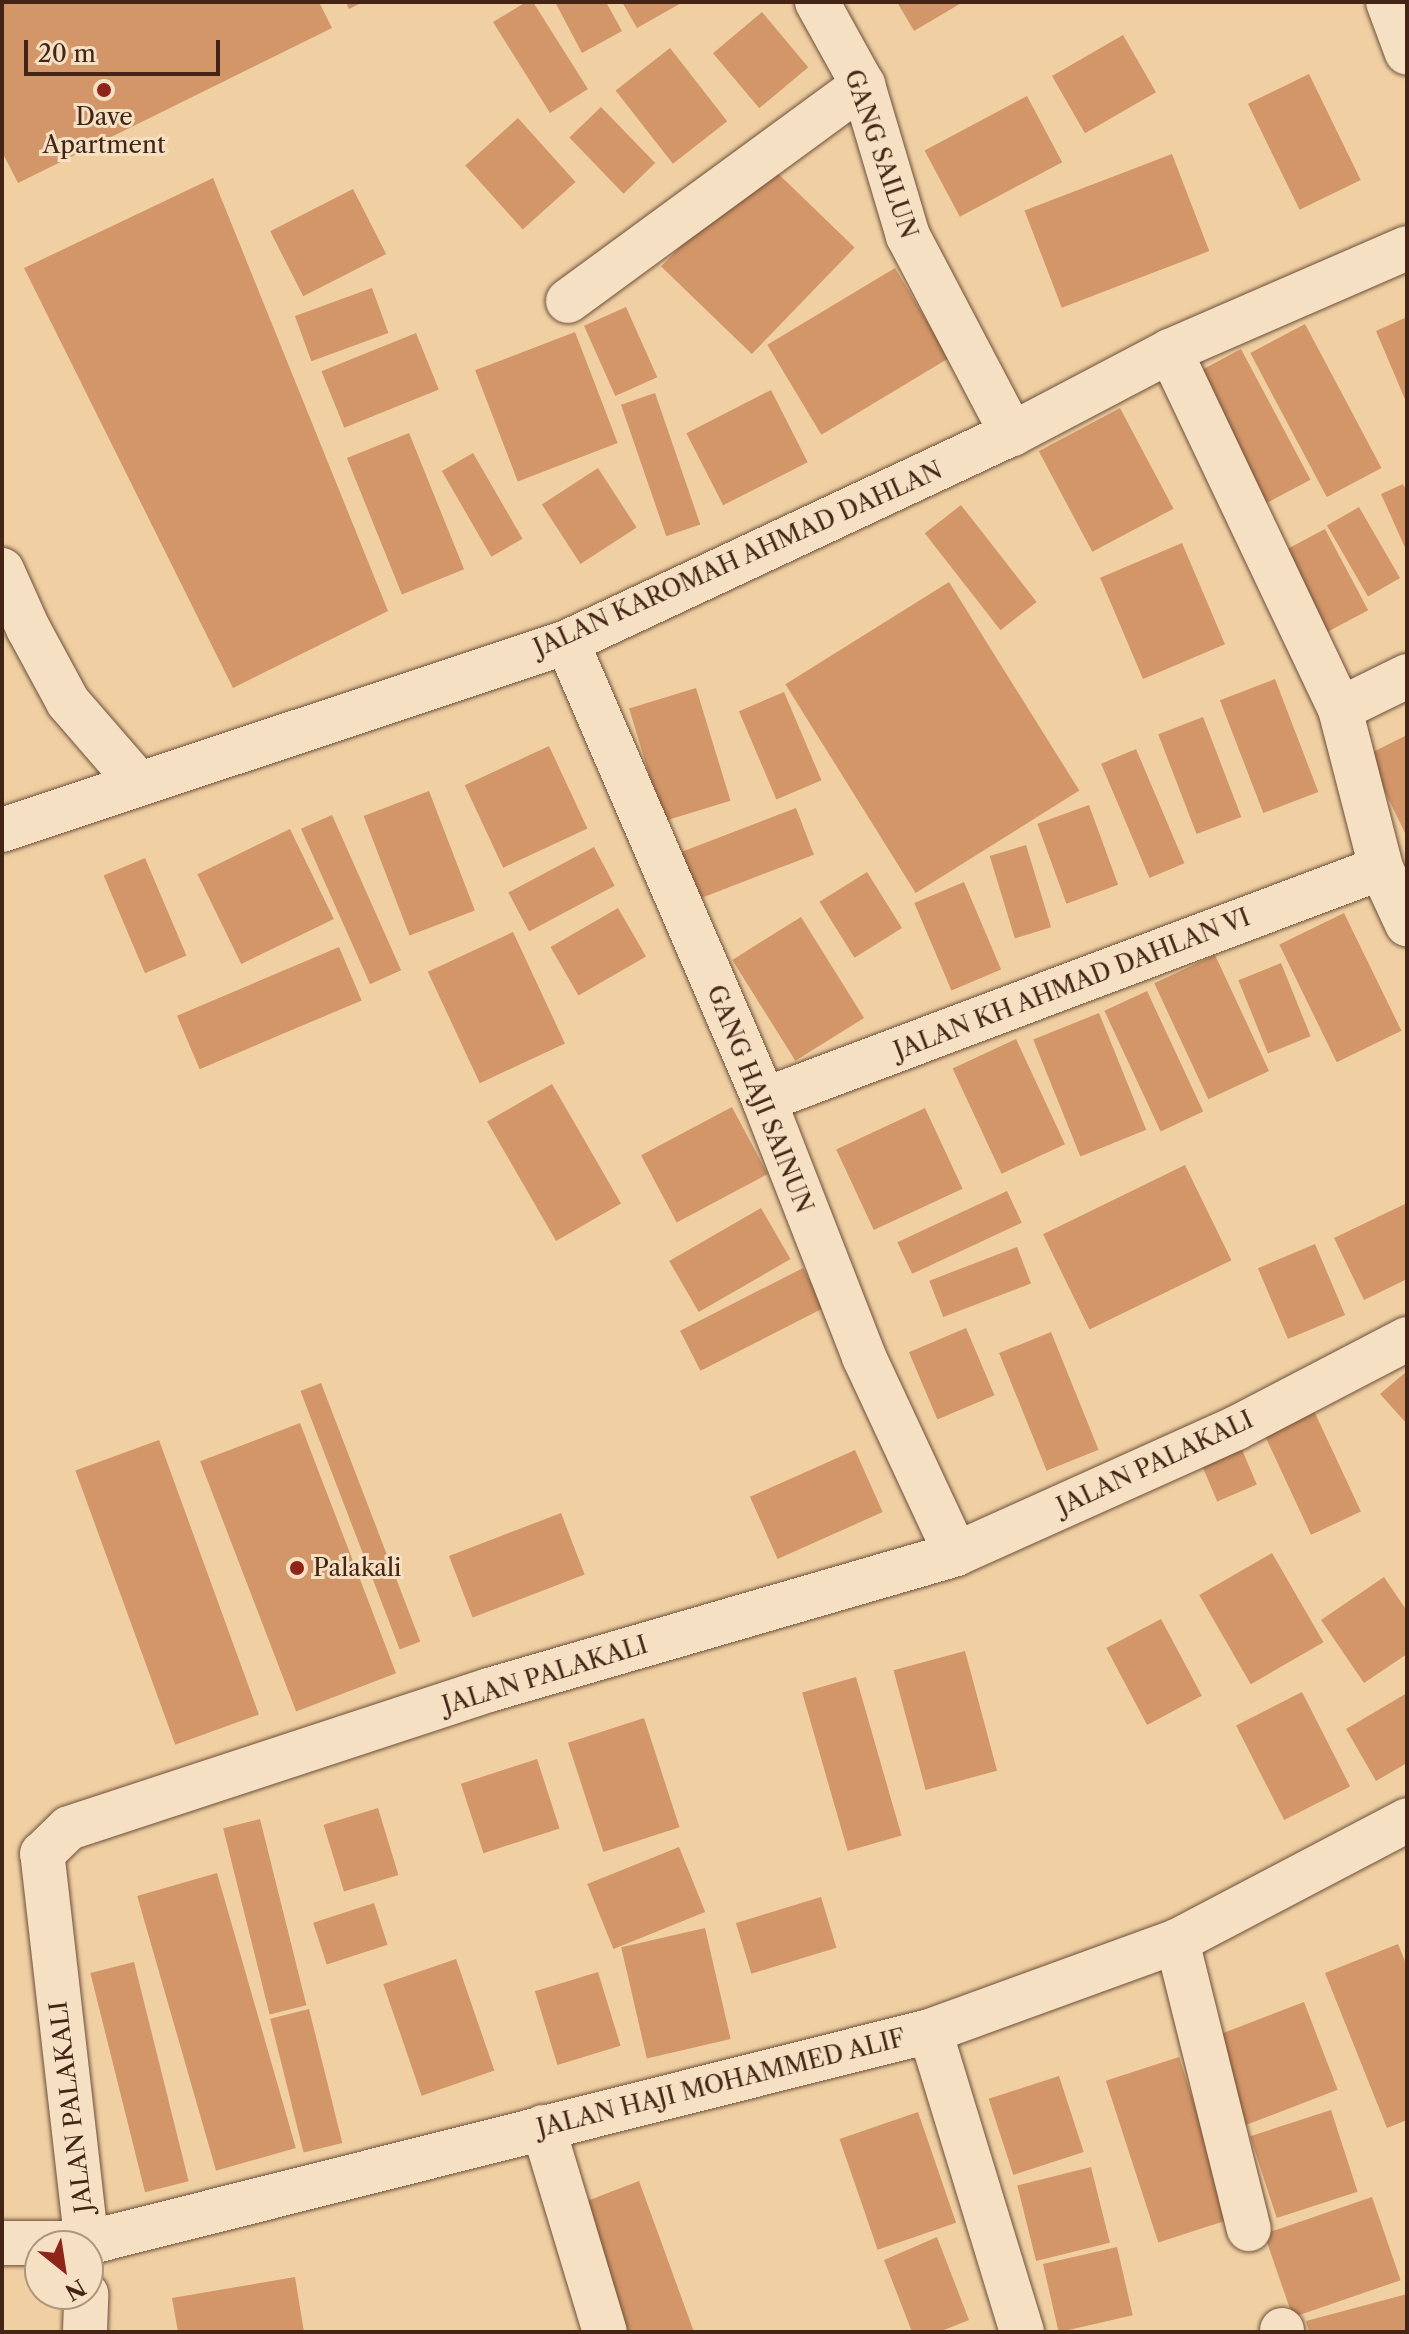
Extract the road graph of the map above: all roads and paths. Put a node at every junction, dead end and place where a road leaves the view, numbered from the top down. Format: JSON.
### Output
{"nodes":[{"id":1,"x":817,"y":2,"type":"edge"},
{"id":2,"x":1388,"y":2,"type":"edge"},
{"id":3,"x":1407,"y":53,"type":"edge"},
{"id":4,"x":863,"y":85,"type":"junction"},
{"id":5,"x":1407,"y":248,"type":"edge"},
{"id":6,"x":568,"y":301,"type":"dead end"},
{"id":7,"x":1170,"y":351,"type":"junction"},
{"id":8,"x":1012,"y":434,"type":"junction"},
{"id":9,"x":2,"y":570,"type":"edge"},
{"id":10,"x":567,"y":642,"type":"junction"},
{"id":11,"x":1407,"y":676,"type":"edge"},
{"id":12,"x":1340,"y":709,"type":"junction"},
{"id":13,"x":139,"y":784,"type":"junction"},
{"id":14,"x":2,"y":830,"type":"edge"},
{"id":15,"x":1381,"y":868,"type":"junction"},
{"id":16,"x":1407,"y":924,"type":"edge"},
{"id":17,"x":764,"y":1100,"type":"junction"},
{"id":18,"x":1407,"y":1339,"type":"edge"},
{"id":19,"x":956,"y":1554,"type":"junction"},
{"id":20,"x":1407,"y":1820,"type":"edge"},
{"id":21,"x":1177,"y":1941,"type":"junction"},
{"id":22,"x":930,"y":2031,"type":"junction"},
{"id":23,"x":543,"y":2127,"type":"junction"},
{"id":24,"x":1249,"y":2229,"type":"dead end"},
{"id":25,"x":85,"y":2230,"type":"edge"},
{"id":26,"x":104,"y":2240,"type":"edge"},
{"id":27,"x":2,"y":2243,"type":"edge"},
{"id":28,"x":24,"y":2243,"type":"edge"},
{"id":29,"x":86,"y":2310,"type":"edge"},
{"id":30,"x":85,"y":2332,"type":"edge"},
{"id":31,"x":605,"y":2332,"type":"edge"},
{"id":32,"x":1022,"y":2332,"type":"edge"}],
"edges":[{"from":1,"to":4,"type":"street","name":"GANG SAILUN"},
{"from":2,"to":3,"type":"street"},
{"from":4,"to":6,"type":"street"},
{"from":4,"to":8,"type":"street","name":"GANG SAILUN"},
{"from":5,"to":7,"type":"street","name":"JALAN KAROMAH AHMAD DAHLAN"},
{"from":7,"to":8,"type":"street","name":"JALAN KAROMAH AHMAD DAHLAN"},
{"from":7,"to":12,"type":"street"},
{"from":8,"to":10,"type":"street","name":"JALAN KAROMAH AHMAD DAHLAN"},
{"from":9,"to":13,"type":"street"},
{"from":10,"to":13,"type":"street","name":"JALAN KAROMAH AHMAD DAHLAN"},
{"from":10,"to":17,"type":"street","name":"GANG HAJI SAINUN"},
{"from":11,"to":12,"type":"street"},
{"from":12,"to":15,"type":"street"},
{"from":13,"to":14,"type":"street","name":"JALAN KAROMAH AHMAD DAHLAN"},
{"from":15,"to":16,"type":"street"},
{"from":15,"to":17,"type":"street","name":"JALAN KH AHMAD DAHLAN VI"},
{"from":17,"to":19,"type":"street","name":"GANG HAJI SAINUN"},
{"from":18,"to":19,"type":"street","name":"JALAN PALAKALI"},
{"from":19,"to":25,"type":"street","name":"JALAN PALAKALI"},
{"from":20,"to":21,"type":"street","name":"JALAN HAJI MOHAMMED ALIF"},
{"from":21,"to":22,"type":"street","name":"JALAN HAJI MOHAMMED ALIF"},
{"from":21,"to":24,"type":"street"},
{"from":22,"to":23,"type":"street","name":"JALAN HAJI MOHAMMED ALIF"},
{"from":22,"to":32,"type":"street"},
{"from":23,"to":26,"type":"street","name":"JALAN HAJI MOHAMMED ALIF"},
{"from":23,"to":31,"type":"street"},
{"from":27,"to":28,"type":"street","name":"JALAN HAJI MOHAMMED ALIF"},
{"from":29,"to":30,"type":"street"}]}
